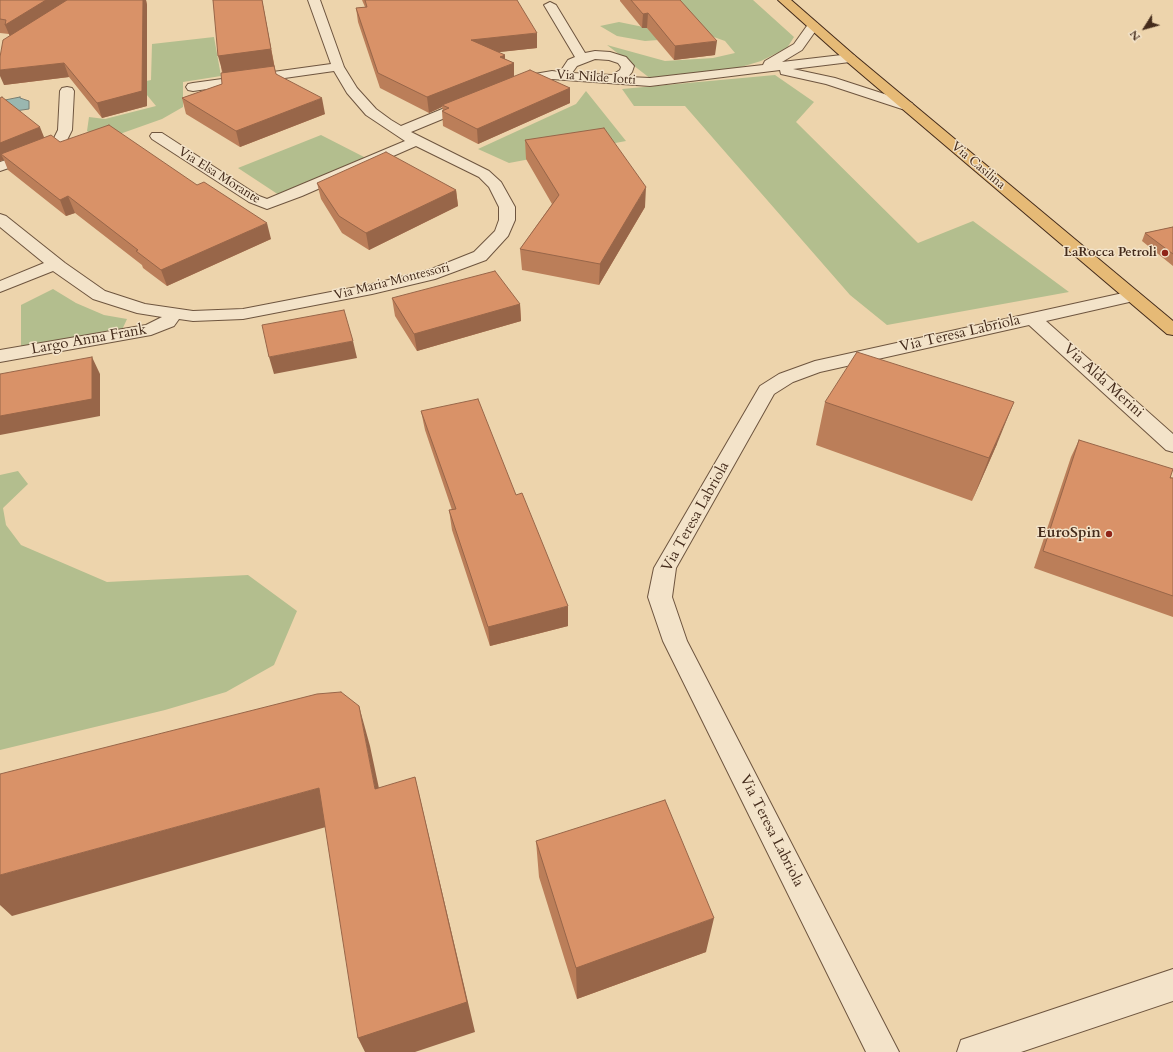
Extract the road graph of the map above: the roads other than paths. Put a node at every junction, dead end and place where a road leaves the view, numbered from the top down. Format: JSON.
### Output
{"nodes":[{"id":1,"x":314,"y":0,"type":"edge"},
{"id":2,"x":784,"y":0,"type":"edge"},
{"id":3,"x":550,"y":5,"type":"dead end"},
{"id":4,"x":813,"y":26,"type":"junction"},
{"id":5,"x":582,"y":58,"type":"junction"},
{"id":6,"x":850,"y":58,"type":"junction"},
{"id":7,"x":338,"y":67,"type":"junction"},
{"id":8,"x":753,"y":70,"type":"junction"},
{"id":9,"x":564,"y":75,"type":"junction"},
{"id":10,"x":614,"y":80,"type":"junction"},
{"id":11,"x":193,"y":87,"type":"dead end"},
{"id":12,"x":503,"y":89,"type":"edge"},
{"id":13,"x":67,"y":91,"type":"dead end"},
{"id":14,"x":481,"y":98,"type":"edge"},
{"id":15,"x":907,"y":106,"type":"junction"},
{"id":16,"x":400,"y":132,"type":"junction"},
{"id":17,"x":157,"y":136,"type":"dead end"},
{"id":18,"x":416,"y":141,"type":"junction"},
{"id":19,"x":0,"y":167,"type":"edge"},
{"id":20,"x":0,"y":219,"type":"edge"},
{"id":21,"x":54,"y":264,"type":"junction"},
{"id":22,"x":0,"y":287,"type":"edge"},
{"id":23,"x":1132,"y":296,"type":"junction"},
{"id":24,"x":173,"y":314,"type":"junction"},
{"id":25,"x":1032,"y":318,"type":"junction"},
{"id":26,"x":1173,"y":330,"type":"edge"},
{"id":27,"x":0,"y":356,"type":"edge"},
{"id":28,"x":1173,"y":445,"type":"edge"},
{"id":29,"x":1173,"y":985,"type":"edge"},
{"id":30,"x":883,"y":1052,"type":"edge"},
{"id":31,"x":973,"y":1052,"type":"edge"}],
"edges":[{"from":1,"to":7,"type":"street","name":"Via Maria Montessori"},
{"from":2,"to":4,"type":"main road","name":"Via Casilina"},
{"from":3,"to":5,"type":"street"},
{"from":4,"to":6,"type":"main road","name":"Via Casilina"},
{"from":4,"to":8,"type":"street"},
{"from":5,"to":9,"type":"street"},
{"from":5,"to":10,"type":"street"},
{"from":6,"to":8,"type":"street"},
{"from":6,"to":15,"type":"main road","name":"Via Casilina"},
{"from":7,"to":11,"type":"street"},
{"from":7,"to":16,"type":"street","name":"Via Maria Montessori"},
{"from":8,"to":10,"type":"street","name":"Via Nilde Iotti"},
{"from":8,"to":15,"type":"street"},
{"from":9,"to":10,"type":"street","name":"Via Nilde Iotti"},
{"from":9,"to":12,"type":"street","name":"Via Nilde Iotti"},
{"from":13,"to":19,"type":"street"},
{"from":14,"to":16,"type":"street"},
{"from":15,"to":23,"type":"main road","name":"Via Casilina"},
{"from":16,"to":18,"type":"street","name":"Via Maria Montessori"},
{"from":17,"to":18,"type":"street","name":"Via Elsa Morante"},
{"from":18,"to":24,"type":"street","name":"Via Maria Montessori"},
{"from":20,"to":21,"type":"street","name":"Via Maria Montessori"},
{"from":21,"to":22,"type":"street"},
{"from":21,"to":24,"type":"street","name":"Via Maria Montessori"},
{"from":23,"to":25,"type":"street","name":"Via Teresa Labriola"},
{"from":23,"to":26,"type":"main road","name":"Via Casilina"},
{"from":24,"to":27,"type":"street","name":"Largo Anna Frank"},
{"from":25,"to":28,"type":"street","name":"Via Alda Merini"},
{"from":25,"to":30,"type":"street","name":"Via Teresa Labriola"},
{"from":29,"to":31,"type":"street"}]}
